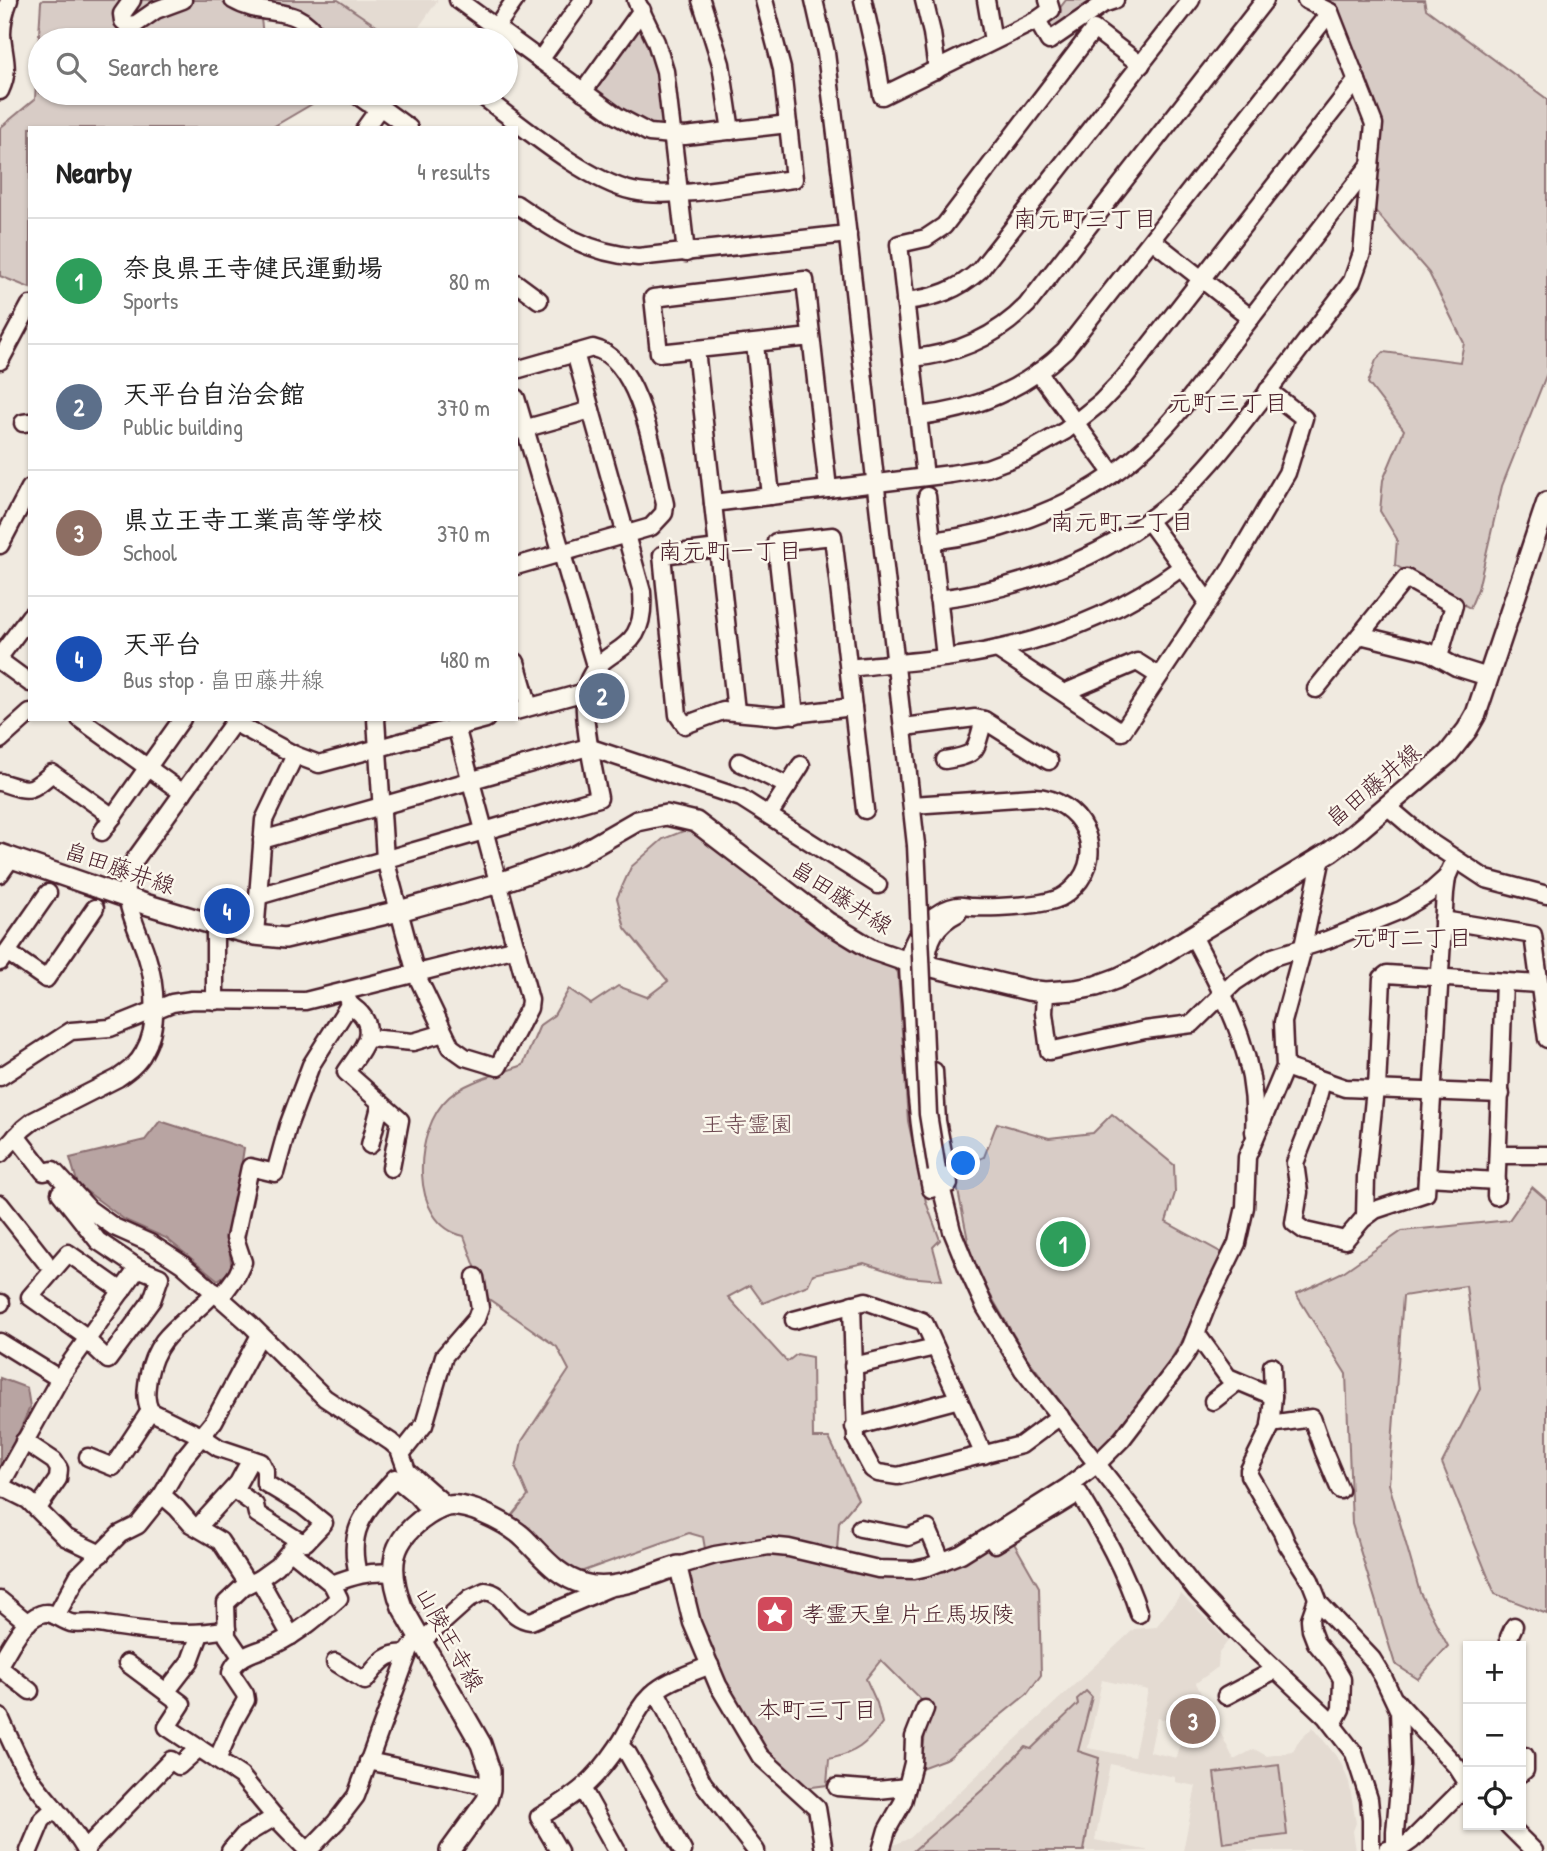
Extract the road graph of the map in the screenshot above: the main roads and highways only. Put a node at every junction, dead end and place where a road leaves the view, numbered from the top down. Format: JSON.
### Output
{"nodes":[{"id":1,"x":1547,"y":502,"type":"edge"},
{"id":2,"x":6,"y":855,"type":"edge"},
{"id":3,"x":678,"y":1566,"type":"road end"},
{"id":4,"x":455,"y":1849,"type":"edge"}],
"edges":[{"from":1,"to":2,"type":"main road","name":"畠田藤井線"},
{"from":3,"to":4,"type":"main road","name":"山陵王寺線"}]}
